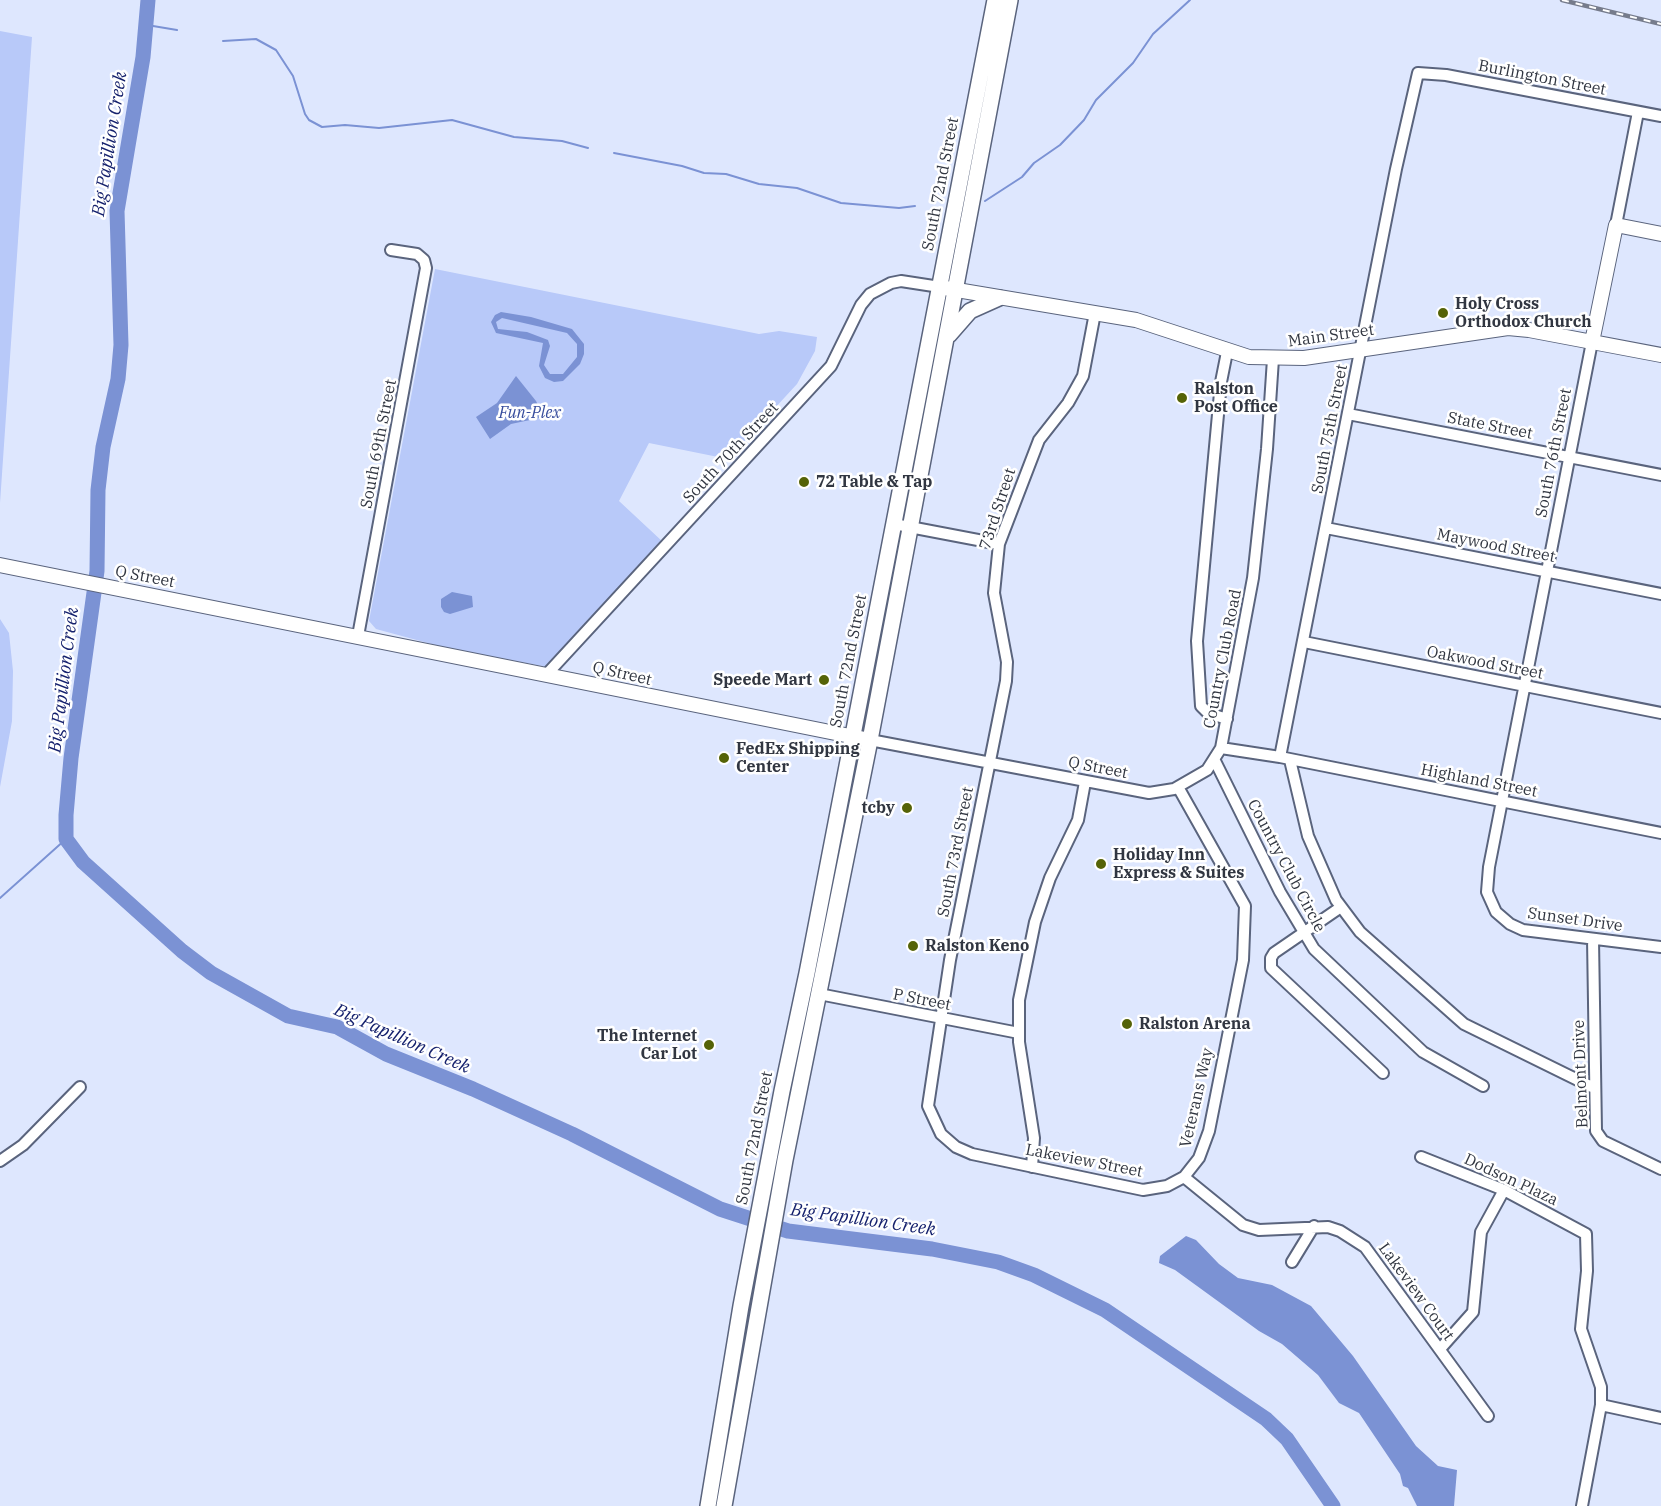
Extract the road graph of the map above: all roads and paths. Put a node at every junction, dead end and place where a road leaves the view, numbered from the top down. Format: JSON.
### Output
{"nodes":[{"id":1,"x":995,"y":0,"type":"edge"},
{"id":2,"x":1010,"y":0,"type":"edge"},
{"id":3,"x":1418,"y":73,"type":"joint"},
{"id":4,"x":1638,"y":112,"type":"junction"},
{"id":5,"x":1661,"y":116,"type":"edge"},
{"id":6,"x":1616,"y":225,"type":"junction"},
{"id":7,"x":1661,"y":234,"type":"edge"},
{"id":8,"x":391,"y":250,"type":"dead end"},
{"id":9,"x":940,"y":287,"type":"junction"},
{"id":10,"x":956,"y":290,"type":"junction"},
{"id":11,"x":999,"y":298,"type":"junction"},
{"id":12,"x":1095,"y":313,"type":"junction"},
{"id":13,"x":946,"y":340,"type":"junction"},
{"id":14,"x":1592,"y":342,"type":"junction"},
{"id":15,"x":1361,"y":349,"type":"junction"},
{"id":16,"x":1227,"y":352,"type":"junction"},
{"id":17,"x":1661,"y":355,"type":"edge"},
{"id":18,"x":1273,"y":359,"type":"junction"},
{"id":19,"x":1348,"y":414,"type":"junction"},
{"id":20,"x":1570,"y":457,"type":"junction"},
{"id":21,"x":1661,"y":475,"type":"edge"},
{"id":22,"x":894,"y":524,"type":"junction"},
{"id":23,"x":910,"y":527,"type":"junction"},
{"id":24,"x":1326,"y":528,"type":"junction"},
{"id":25,"x":999,"y":544,"type":"junction"},
{"id":26,"x":0,"y":565,"type":"edge"},
{"id":27,"x":1548,"y":571,"type":"junction"},
{"id":28,"x":1661,"y":594,"type":"edge"},
{"id":29,"x":358,"y":636,"type":"junction"},
{"id":30,"x":1304,"y":642,"type":"junction"},
{"id":31,"x":547,"y":674,"type":"junction"},
{"id":32,"x":1525,"y":687,"type":"junction"},
{"id":33,"x":1661,"y":713,"type":"edge"},
{"id":34,"x":1227,"y":719,"type":"junction"},
{"id":35,"x":853,"y":737,"type":"junction"},
{"id":36,"x":870,"y":740,"type":"junction"},
{"id":37,"x":1221,"y":748,"type":"junction"},
{"id":38,"x":1285,"y":758,"type":"junction"},
{"id":39,"x":1215,"y":761,"type":"junction"},
{"id":40,"x":989,"y":764,"type":"junction"},
{"id":41,"x":1085,"y":782,"type":"junction"},
{"id":42,"x":1178,"y":787,"type":"junction"},
{"id":43,"x":1503,"y":801,"type":"junction"},
{"id":44,"x":1661,"y":833,"type":"edge"},
{"id":45,"x":1341,"y":907,"type":"junction"},
{"id":46,"x":818,"y":919,"type":"junction"},
{"id":47,"x":1302,"y":932,"type":"junction"},
{"id":48,"x":1593,"y":939,"type":"junction"},
{"id":49,"x":1661,"y":947,"type":"edge"},
{"id":50,"x":819,"y":994,"type":"junction"},
{"id":51,"x":940,"y":1019,"type":"junction"},
{"id":52,"x":1019,"y":1033,"type":"junction"},
{"id":53,"x":1383,"y":1073,"type":"dead end"},
{"id":54,"x":1483,"y":1086,"type":"dead end"},
{"id":55,"x":80,"y":1087,"type":"dead end"},
{"id":56,"x":1594,"y":1088,"type":"junction"},
{"id":57,"x":933,"y":1123,"type":"joint"},
{"id":58,"x":1421,"y":1157,"type":"dead end"},
{"id":59,"x":0,"y":1161,"type":"edge"},
{"id":60,"x":1032,"y":1167,"type":"junction"},
{"id":61,"x":1661,"y":1169,"type":"edge"},
{"id":62,"x":1184,"y":1178,"type":"junction"},
{"id":63,"x":1504,"y":1190,"type":"junction"},
{"id":64,"x":1314,"y":1226,"type":"junction"},
{"id":65,"x":1292,"y":1262,"type":"dead end"},
{"id":66,"x":1440,"y":1349,"type":"junction"},
{"id":67,"x":1601,"y":1405,"type":"junction"},
{"id":68,"x":1488,"y":1416,"type":"dead end"},
{"id":69,"x":1661,"y":1418,"type":"edge"},
{"id":70,"x":708,"y":1506,"type":"edge"},
{"id":71,"x":724,"y":1506,"type":"edge"},
{"id":72,"x":1582,"y":1506,"type":"edge"}],
"edges":[{"from":1,"to":9,"type":"main road","name":"South 72nd Street"},
{"from":2,"to":10,"type":"main road","name":"South 72nd Street"},
{"from":3,"to":4,"type":"street","name":"Burlington Street"},
{"from":3,"to":15,"type":"street","name":"South 75th Street"},
{"from":4,"to":5,"type":"street","name":"Burlington Street"},
{"from":4,"to":6,"type":"street","name":"South 76th Street"},
{"from":6,"to":7,"type":"main road"},
{"from":6,"to":14,"type":"main road","name":"South 76th Street"},
{"from":8,"to":29,"type":"street","name":"South 69th Street"},
{"from":9,"to":10,"type":"main road","name":"Main Street"},
{"from":9,"to":22,"type":"main road","name":"South 72nd Street"},
{"from":9,"to":31,"type":"street","name":"South 70th Street"},
{"from":10,"to":11,"type":"main road","name":"Main Street"},
{"from":10,"to":13,"type":"main road","name":"South 72nd Street"},
{"from":11,"to":12,"type":"main road","name":"Main Street"},
{"from":11,"to":13,"type":"main road"},
{"from":12,"to":16,"type":"main road","name":"Main Street"},
{"from":12,"to":25,"type":"street","name":"73rd Street"},
{"from":13,"to":23,"type":"main road","name":"South 72nd Street"},
{"from":14,"to":15,"type":"main road","name":"Main Street"},
{"from":14,"to":17,"type":"main road","name":"Main Street"},
{"from":14,"to":20,"type":"street","name":"South 76th Street"},
{"from":15,"to":18,"type":"main road","name":"Main Street"},
{"from":15,"to":19,"type":"street","name":"South 75th Street"},
{"from":16,"to":18,"type":"main road","name":"Main Street"},
{"from":16,"to":34,"type":"street"},
{"from":18,"to":34,"type":"street","name":"Country Club Road"},
{"from":19,"to":20,"type":"street","name":"State Street"},
{"from":19,"to":24,"type":"street","name":"South 75th Street"},
{"from":20,"to":21,"type":"street","name":"State Street"},
{"from":20,"to":27,"type":"street","name":"South 76th Street"},
{"from":22,"to":23,"type":"street"},
{"from":22,"to":35,"type":"main road","name":"South 72nd Street"},
{"from":23,"to":25,"type":"street"},
{"from":23,"to":36,"type":"main road","name":"South 72nd Street"},
{"from":24,"to":27,"type":"street","name":"Maywood Street"},
{"from":24,"to":30,"type":"street","name":"South 75th Street"},
{"from":25,"to":40,"type":"street","name":"73rd Street"},
{"from":26,"to":29,"type":"main road","name":"Q Street"},
{"from":27,"to":28,"type":"street","name":"Maywood Street"},
{"from":27,"to":32,"type":"street","name":"South 76th Street"},
{"from":29,"to":31,"type":"main road","name":"Q Street"},
{"from":30,"to":32,"type":"street","name":"Oakwood Street"},
{"from":30,"to":38,"type":"street","name":"South 75th Street"},
{"from":31,"to":35,"type":"main road","name":"Q Street"},
{"from":32,"to":33,"type":"street","name":"Oakwood Street"},
{"from":32,"to":43,"type":"street","name":"South 76th Street"},
{"from":34,"to":37,"type":"street","name":"Country Club Road"},
{"from":35,"to":36,"type":"main road","name":"Q Street"},
{"from":35,"to":46,"type":"main road","name":"South 72nd Street"},
{"from":36,"to":40,"type":"street","name":"Q Street"},
{"from":36,"to":50,"type":"main road","name":"South 72nd Street"},
{"from":37,"to":38,"type":"street","name":"Country Club Road"},
{"from":37,"to":39,"type":"street","name":"Q Street"},
{"from":38,"to":43,"type":"street","name":"Highland Street"},
{"from":38,"to":45,"type":"street"},
{"from":39,"to":42,"type":"street","name":"Q Street"},
{"from":39,"to":47,"type":"street","name":"Country Club Circle"},
{"from":40,"to":41,"type":"street","name":"Q Street"},
{"from":40,"to":51,"type":"street","name":"South 73rd Street"},
{"from":41,"to":42,"type":"street","name":"Q Street"},
{"from":41,"to":52,"type":"street"},
{"from":42,"to":62,"type":"street","name":"Veterans Way"},
{"from":43,"to":44,"type":"street","name":"Highland Street"},
{"from":43,"to":48,"type":"street","name":"Sunset Drive"},
{"from":45,"to":47,"type":"street"},
{"from":45,"to":56,"type":"street"},
{"from":46,"to":50,"type":"main road"},
{"from":46,"to":70,"type":"main road","name":"South 72nd Street"},
{"from":47,"to":53,"type":"street"},
{"from":47,"to":54,"type":"street","name":"Country Club Circle"},
{"from":48,"to":49,"type":"street","name":"Sunset Drive"},
{"from":48,"to":56,"type":"street","name":"Belmont Drive"},
{"from":50,"to":51,"type":"street","name":"P Street"},
{"from":50,"to":71,"type":"main road","name":"South 72nd Street"},
{"from":51,"to":52,"type":"street","name":"P Street"},
{"from":51,"to":57,"type":"street","name":"South 73rd Street"},
{"from":52,"to":60,"type":"street"},
{"from":55,"to":59,"type":"street"},
{"from":56,"to":61,"type":"street","name":"Belmont Drive"},
{"from":57,"to":60,"type":"street","name":"Lakeview Street"},
{"from":58,"to":63,"type":"street","name":"Dodson Plaza"},
{"from":60,"to":62,"type":"street","name":"Lakeview Street"},
{"from":62,"to":64,"type":"street","name":"Lakeview Court"},
{"from":63,"to":66,"type":"street"},
{"from":63,"to":67,"type":"street","name":"Dodson Plaza"},
{"from":64,"to":65,"type":"street"},
{"from":64,"to":66,"type":"street","name":"Lakeview Court"},
{"from":66,"to":68,"type":"street","name":"Lakeview Court"},
{"from":67,"to":69,"type":"street"},
{"from":67,"to":72,"type":"street"}]}
